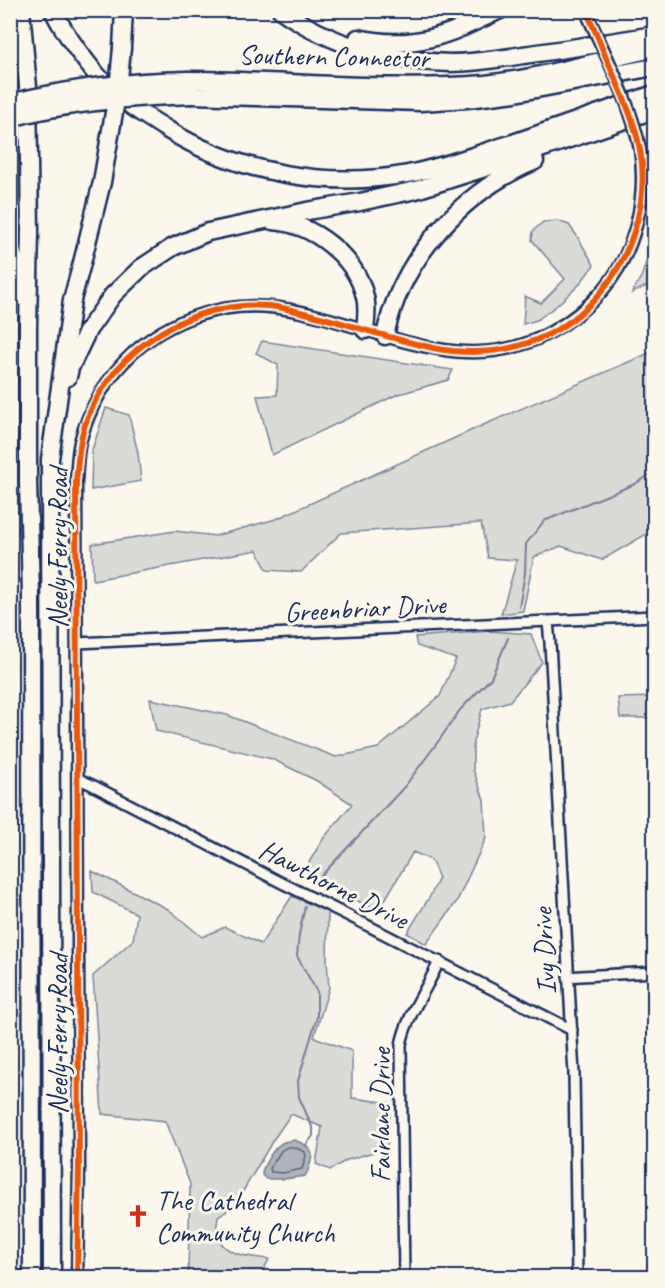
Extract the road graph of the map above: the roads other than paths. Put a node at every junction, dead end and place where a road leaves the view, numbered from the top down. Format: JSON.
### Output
{"nodes":[{"id":1,"x":53,"y":10,"type":"edge"},
{"id":2,"x":124,"y":10,"type":"edge"},
{"id":3,"x":281,"y":10,"type":"edge"},
{"id":4,"x":296,"y":10,"type":"edge"},
{"id":5,"x":500,"y":10,"type":"edge"},
{"id":6,"x":587,"y":13,"type":"edge"},
{"id":7,"x":22,"y":18,"type":"edge"},
{"id":8,"x":654,"y":35,"type":"edge"},
{"id":9,"x":654,"y":49,"type":"edge"},
{"id":10,"x":654,"y":67,"type":"edge"},
{"id":11,"x":10,"y":70,"type":"edge"},
{"id":12,"x":190,"y":87,"type":"junction"},
{"id":13,"x":654,"y":94,"type":"edge"},
{"id":14,"x":10,"y":103,"type":"edge"},
{"id":15,"x":654,"y":110,"type":"edge"},
{"id":16,"x":654,"y":116,"type":"edge"},
{"id":17,"x":10,"y":118,"type":"edge"},
{"id":18,"x":247,"y":223,"type":"junction"},
{"id":19,"x":10,"y":241,"type":"edge"},
{"id":20,"x":28,"y":328,"type":"junction"},
{"id":21,"x":365,"y":330,"type":"junction"},
{"id":22,"x":385,"y":336,"type":"junction"},
{"id":23,"x":54,"y":432,"type":"junction"},
{"id":24,"x":654,"y":616,"type":"edge"},
{"id":25,"x":548,"y":622,"type":"junction"},
{"id":26,"x":77,"y":643,"type":"junction"},
{"id":27,"x":77,"y":778,"type":"junction"},
{"id":28,"x":439,"y":962,"type":"junction"},
{"id":29,"x":654,"y":972,"type":"edge"},
{"id":30,"x":568,"y":977,"type":"junction"},
{"id":31,"x":572,"y":1030,"type":"junction"},
{"id":32,"x":32,"y":1278,"type":"edge"},
{"id":33,"x":52,"y":1278,"type":"edge"},
{"id":34,"x":77,"y":1278,"type":"edge"},
{"id":35,"x":404,"y":1278,"type":"edge"},
{"id":36,"x":577,"y":1278,"type":"edge"}],
"edges":[{"from":1,"to":13,"type":"highway"},
{"from":2,"to":23,"type":"highway","bridge":true},
{"from":3,"to":8,"type":"highway"},
{"from":4,"to":5,"type":"highway"},
{"from":6,"to":22,"type":"street","name":"Neely Ferry Road","bridge":true},
{"from":7,"to":11,"type":"highway"},
{"from":7,"to":20,"type":"highway"},
{"from":9,"to":12,"type":"highway","name":"Southern Connector"},
{"from":10,"to":12,"type":"highway","name":"Southern Connector"},
{"from":12,"to":14,"type":"highway","name":"Southern Connector","bridge":true},
{"from":12,"to":17,"type":"highway","name":"Southern Connector","bridge":true},
{"from":15,"to":18,"type":"highway"},
{"from":16,"to":22,"type":"highway"},
{"from":18,"to":21,"type":"highway"},
{"from":18,"to":23,"type":"highway"},
{"from":19,"to":20,"type":"highway"},
{"from":20,"to":32,"type":"highway"},
{"from":21,"to":22,"type":"street","name":"Neely Ferry Road"},
{"from":21,"to":26,"type":"street","name":"Neely Ferry Road"},
{"from":23,"to":33,"type":"highway"},
{"from":24,"to":25,"type":"street","name":"Greenbriar Drive"},
{"from":25,"to":26,"type":"street","name":"Greenbriar Drive"},
{"from":25,"to":30,"type":"street","name":"Ivy Drive"},
{"from":26,"to":27,"type":"street","name":"Neely Ferry Road"},
{"from":27,"to":28,"type":"street","name":"Hawthorne Drive"},
{"from":27,"to":34,"type":"street","name":"Neely Ferry Road"},
{"from":28,"to":31,"type":"street","name":"Hawthorne Drive"},
{"from":28,"to":35,"type":"street","name":"Fairlane Drive"},
{"from":29,"to":30,"type":"street"},
{"from":30,"to":31,"type":"street","name":"Ivy Drive"},
{"from":31,"to":36,"type":"street","name":"Ivy Drive"}]}
